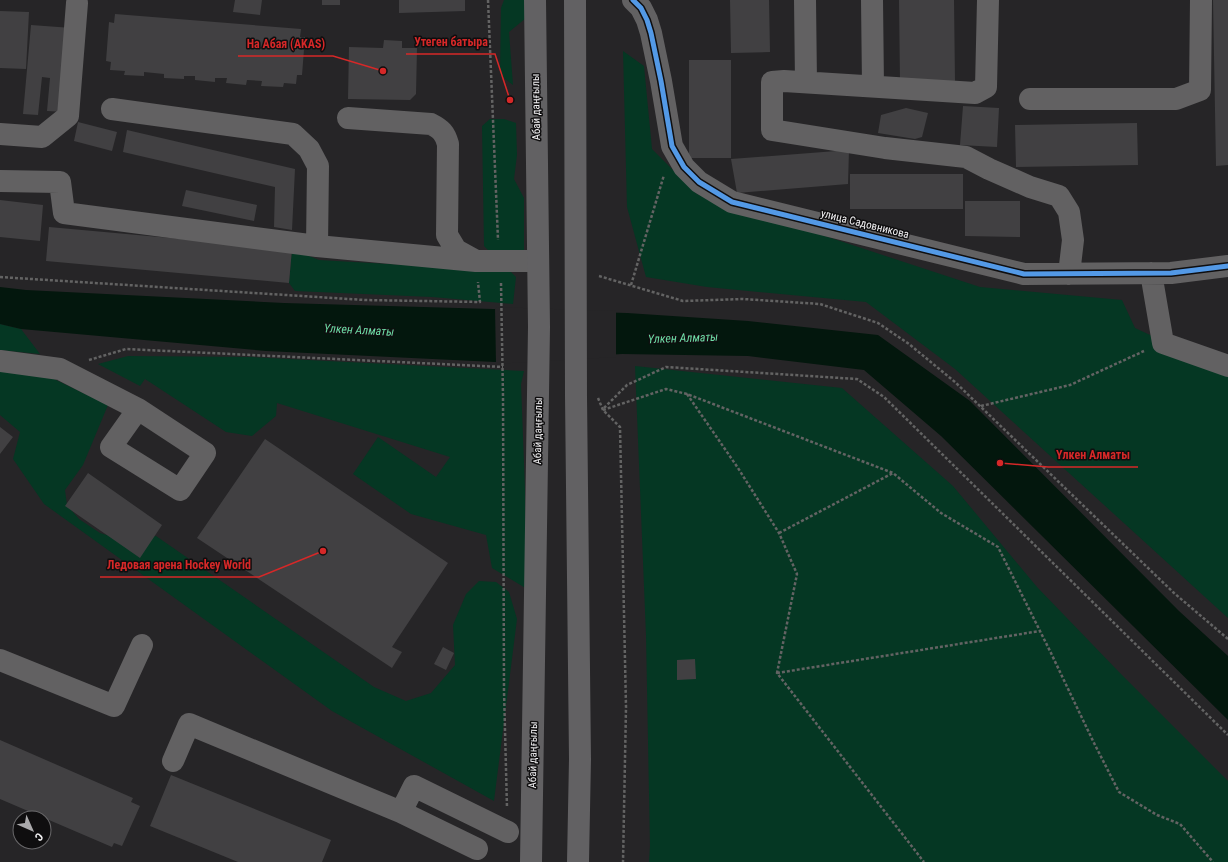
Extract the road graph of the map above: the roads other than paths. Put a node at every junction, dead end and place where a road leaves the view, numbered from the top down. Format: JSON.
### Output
{"nodes":[{"id":1,"x":535,"y":0,"type":"edge"},
{"id":2,"x":575,"y":0,"type":"edge"},
{"id":3,"x":633,"y":0,"type":"edge"},
{"id":4,"x":805,"y":0,"type":"edge"},
{"id":5,"x":872,"y":0,"type":"edge"},
{"id":6,"x":988,"y":0,"type":"edge"},
{"id":7,"x":1201,"y":0,"type":"edge"},
{"id":8,"x":77,"y":4,"type":"dead end"},
{"id":9,"x":806,"y":82,"type":"junction"},
{"id":10,"x":873,"y":86,"type":"junction"},
{"id":11,"x":1030,"y":99,"type":"dead end"},
{"id":12,"x":112,"y":109,"type":"dead end"},
{"id":13,"x":348,"y":118,"type":"dead end"},
{"id":14,"x":0,"y":134,"type":"edge"},
{"id":15,"x":0,"y":181,"type":"edge"},
{"id":16,"x":317,"y":246,"type":"junction"},
{"id":17,"x":476,"y":261,"type":"junction"},
{"id":18,"x":538,"y":261,"type":"junction"},
{"id":19,"x":1228,"y":266,"type":"edge"},
{"id":20,"x":1151,"y":273,"type":"junction"},
{"id":21,"x":1069,"y":274,"type":"junction"},
{"id":22,"x":0,"y":361,"type":"edge"},
{"id":23,"x":1228,"y":366,"type":"edge"},
{"id":24,"x":138,"y":409,"type":"dead end"},
{"id":25,"x":142,"y":645,"type":"dead end"},
{"id":26,"x":0,"y":660,"type":"edge"},
{"id":27,"x":173,"y":761,"type":"dead end"},
{"id":28,"x":401,"y":812,"type":"junction"},
{"id":29,"x":532,"y":825,"type":"junction"},
{"id":30,"x":508,"y":832,"type":"junction"},
{"id":31,"x":474,"y":856,"type":"edge"},
{"id":32,"x":531,"y":862,"type":"edge"},
{"id":33,"x":578,"y":862,"type":"edge"}],
"edges":[{"from":1,"to":18,"type":"main road","name":"Абай даңғылы"},
{"from":2,"to":33,"type":"main road"},
{"from":3,"to":21,"type":"street","name":"улица Садовникова"},
{"from":4,"to":9,"type":"street"},
{"from":5,"to":10,"type":"street"},
{"from":6,"to":10,"type":"street"},
{"from":7,"to":11,"type":"street"},
{"from":8,"to":14,"type":"street"},
{"from":9,"to":10,"type":"street"},
{"from":9,"to":21,"type":"street"},
{"from":12,"to":16,"type":"street"},
{"from":13,"to":17,"type":"street"},
{"from":15,"to":16,"type":"street"},
{"from":16,"to":17,"type":"street"},
{"from":17,"to":18,"type":"street"},
{"from":18,"to":29,"type":"main road","name":"Абай даңғылы"},
{"from":19,"to":20,"type":"street","name":"улица Садовникова"},
{"from":20,"to":21,"type":"street","name":"улица Садовникова"},
{"from":20,"to":23,"type":"street"},
{"from":22,"to":24,"type":"street"},
{"from":25,"to":26,"type":"street"},
{"from":27,"to":28,"type":"street"},
{"from":28,"to":30,"type":"street"},
{"from":28,"to":31,"type":"street"},
{"from":29,"to":30,"type":"street"},
{"from":29,"to":32,"type":"main road","name":"Абай даңғылы"},
{"from":30,"to":31,"type":"street"}]}
